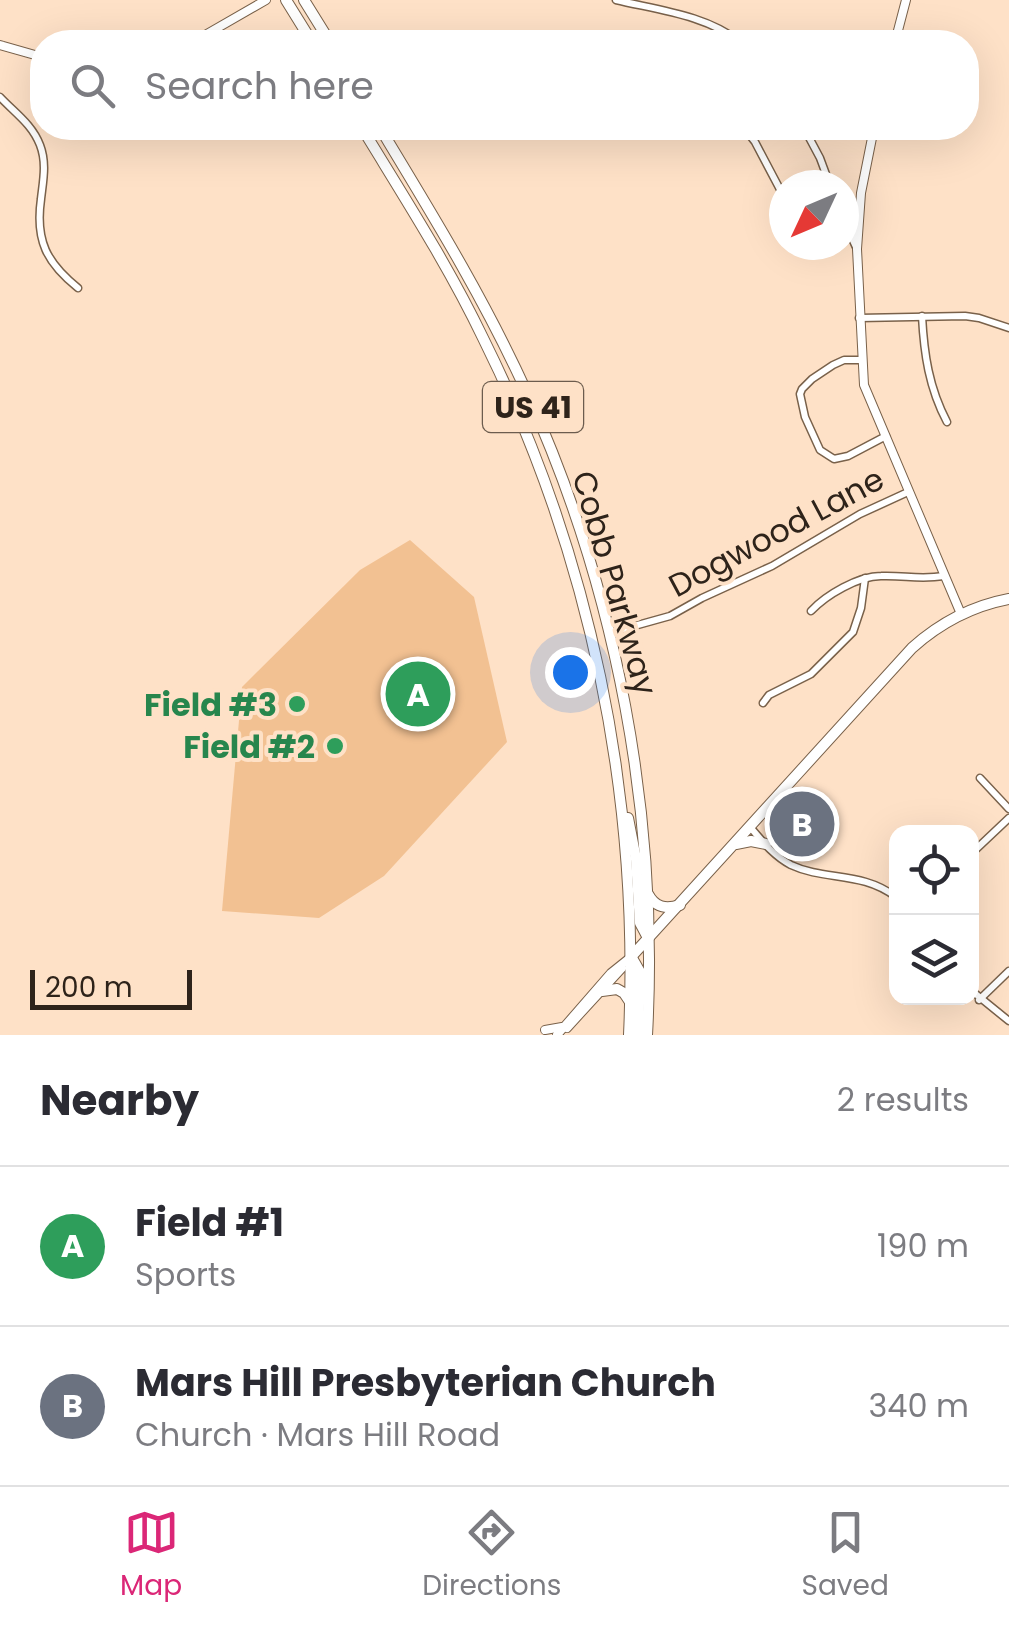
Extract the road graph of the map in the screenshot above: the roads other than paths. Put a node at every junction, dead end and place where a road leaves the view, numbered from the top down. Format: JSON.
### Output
{"nodes":[{"id":1,"x":266,"y":0,"type":"edge"},
{"id":2,"x":286,"y":0,"type":"edge"},
{"id":3,"x":304,"y":0,"type":"edge"},
{"id":4,"x":616,"y":0,"type":"edge"},
{"id":5,"x":906,"y":0,"type":"edge"},
{"id":6,"x":214,"y":30,"type":"edge"},
{"id":7,"x":305,"y":30,"type":"edge"},
{"id":8,"x":323,"y":30,"type":"edge"},
{"id":9,"x":723,"y":30,"type":"edge"},
{"id":10,"x":898,"y":30,"type":"edge"},
{"id":11,"x":0,"y":45,"type":"edge"},
{"id":12,"x":30,"y":54,"type":"edge"},
{"id":13,"x":0,"y":98,"type":"edge"},
{"id":14,"x":30,"y":128,"type":"edge"},
{"id":15,"x":38,"y":140,"type":"edge"},
{"id":16,"x":369,"y":140,"type":"edge"},
{"id":17,"x":387,"y":140,"type":"edge"},
{"id":18,"x":753,"y":140,"type":"edge"},
{"id":19,"x":810,"y":140,"type":"edge"},
{"id":20,"x":872,"y":140,"type":"edge"},
{"id":21,"x":770,"y":170,"type":"edge"},
{"id":22,"x":824,"y":170,"type":"edge"},
{"id":23,"x":859,"y":220,"type":"edge"},
{"id":24,"x":858,"y":260,"type":"edge"},
{"id":25,"x":78,"y":288,"type":"dead end"},
{"id":26,"x":922,"y":316,"type":"junction"},
{"id":27,"x":860,"y":318,"type":"junction"},
{"id":28,"x":1009,"y":328,"type":"edge"},
{"id":29,"x":862,"y":360,"type":"junction"},
{"id":30,"x":947,"y":422,"type":"dead end"},
{"id":31,"x":886,"y":436,"type":"junction"},
{"id":32,"x":908,"y":492,"type":"junction"},
{"id":33,"x":944,"y":576,"type":"junction"},
{"id":34,"x":865,"y":578,"type":"junction"},
{"id":35,"x":952,"y":594,"type":"junction"},
{"id":36,"x":1009,"y":600,"type":"edge"},
{"id":37,"x":811,"y":611,"type":"dead end"},
{"id":38,"x":961,"y":614,"type":"junction"},
{"id":39,"x":944,"y":624,"type":"junction"},
{"id":40,"x":609,"y":633,"type":"junction"},
{"id":41,"x":763,"y":703,"type":"dead end"},
{"id":42,"x":980,"y":778,"type":"dead end"},
{"id":43,"x":619,"y":792,"type":"junction"},
{"id":44,"x":1009,"y":809,"type":"edge"},
{"id":45,"x":1009,"y":818,"type":"edge"},
{"id":46,"x":750,"y":827,"type":"junction"},
{"id":47,"x":735,"y":844,"type":"junction"},
{"id":48,"x":766,"y":844,"type":"junction"},
{"id":49,"x":979,"y":847,"type":"edge"},
{"id":50,"x":647,"y":892,"type":"junction"},
{"id":51,"x":889,"y":893,"type":"edge"},
{"id":52,"x":680,"y":904,"type":"junction"},
{"id":53,"x":649,"y":938,"type":"junction"},
{"id":54,"x":631,"y":957,"type":"junction"},
{"id":55,"x":1009,"y":972,"type":"edge"},
{"id":56,"x":602,"y":991,"type":"junction"},
{"id":57,"x":979,"y":1000,"type":"joint"},
{"id":58,"x":630,"y":1003,"type":"junction"},
{"id":59,"x":1009,"y":1021,"type":"edge"},
{"id":60,"x":546,"y":1030,"type":"dead end"},
{"id":61,"x":559,"y":1032,"type":"edge"},
{"id":62,"x":630,"y":1035,"type":"edge"},
{"id":63,"x":638,"y":1035,"type":"edge"},
{"id":64,"x":647,"y":1035,"type":"edge"}],
"edges":[{"from":1,"to":6,"type":"street"},
{"from":2,"to":7,"type":"main road"},
{"from":3,"to":8,"type":"main road"},
{"from":4,"to":9,"type":"street"},
{"from":5,"to":10,"type":"street"},
{"from":11,"to":12,"type":"street"},
{"from":13,"to":14,"type":"street"},
{"from":15,"to":25,"type":"street"},
{"from":16,"to":43,"type":"main road","name":"Cobb Parkway","number":"US 41"},
{"from":17,"to":40,"type":"main road","name":"Cobb Parkway","number":"US 41"},
{"from":18,"to":21,"type":"street"},
{"from":19,"to":22,"type":"street"},
{"from":20,"to":23,"type":"street"},
{"from":24,"to":27,"type":"street"},
{"from":26,"to":27,"type":"street"},
{"from":26,"to":28,"type":"street"},
{"from":26,"to":30,"type":"street"},
{"from":27,"to":29,"type":"street"},
{"from":29,"to":31,"type":"street"},
{"from":29,"to":31,"type":"street"},
{"from":31,"to":32,"type":"street"},
{"from":32,"to":33,"type":"street"},
{"from":32,"to":40,"type":"street","name":"Dogwood Lane"},
{"from":33,"to":34,"type":"street"},
{"from":33,"to":35,"type":"street"},
{"from":34,"to":37,"type":"street"},
{"from":34,"to":41,"type":"street"},
{"from":35,"to":38,"type":"street"},
{"from":35,"to":39,"type":"street"},
{"from":36,"to":38,"type":"main road"},
{"from":38,"to":39,"type":"main road"},
{"from":39,"to":46,"type":"main road"},
{"from":40,"to":50,"type":"main road","name":"Cobb Parkway","number":"US 41"},
{"from":42,"to":44,"type":"street"},
{"from":43,"to":53,"type":"main road"},
{"from":43,"to":54,"type":"main road","name":"Cobb Parkway","number":"US 41"},
{"from":45,"to":49,"type":"street"},
{"from":46,"to":47,"type":"main road"},
{"from":46,"to":48,"type":"street"},
{"from":47,"to":48,"type":"main road"},
{"from":47,"to":52,"type":"main road"},
{"from":48,"to":51,"type":"street"},
{"from":50,"to":52,"type":"main road"},
{"from":50,"to":53,"type":"main road","name":"Cobb Parkway","number":"US 41"},
{"from":52,"to":53,"type":"main road"},
{"from":53,"to":54,"type":"main road"},
{"from":53,"to":64,"type":"main road","name":"Cobb Parkway","number":"US 41"},
{"from":54,"to":56,"type":"street"},
{"from":54,"to":58,"type":"main road","name":"Cobb Parkway","number":"US 41"},
{"from":54,"to":61,"type":"street"},
{"from":54,"to":63,"type":"main road"},
{"from":55,"to":57,"type":"street"},
{"from":56,"to":58,"type":"main road"},
{"from":56,"to":61,"type":"street"},
{"from":57,"to":59,"type":"street"},
{"from":58,"to":62,"type":"main road","name":"Cobb Parkway","number":"US 41"},
{"from":60,"to":61,"type":"street"}]}
